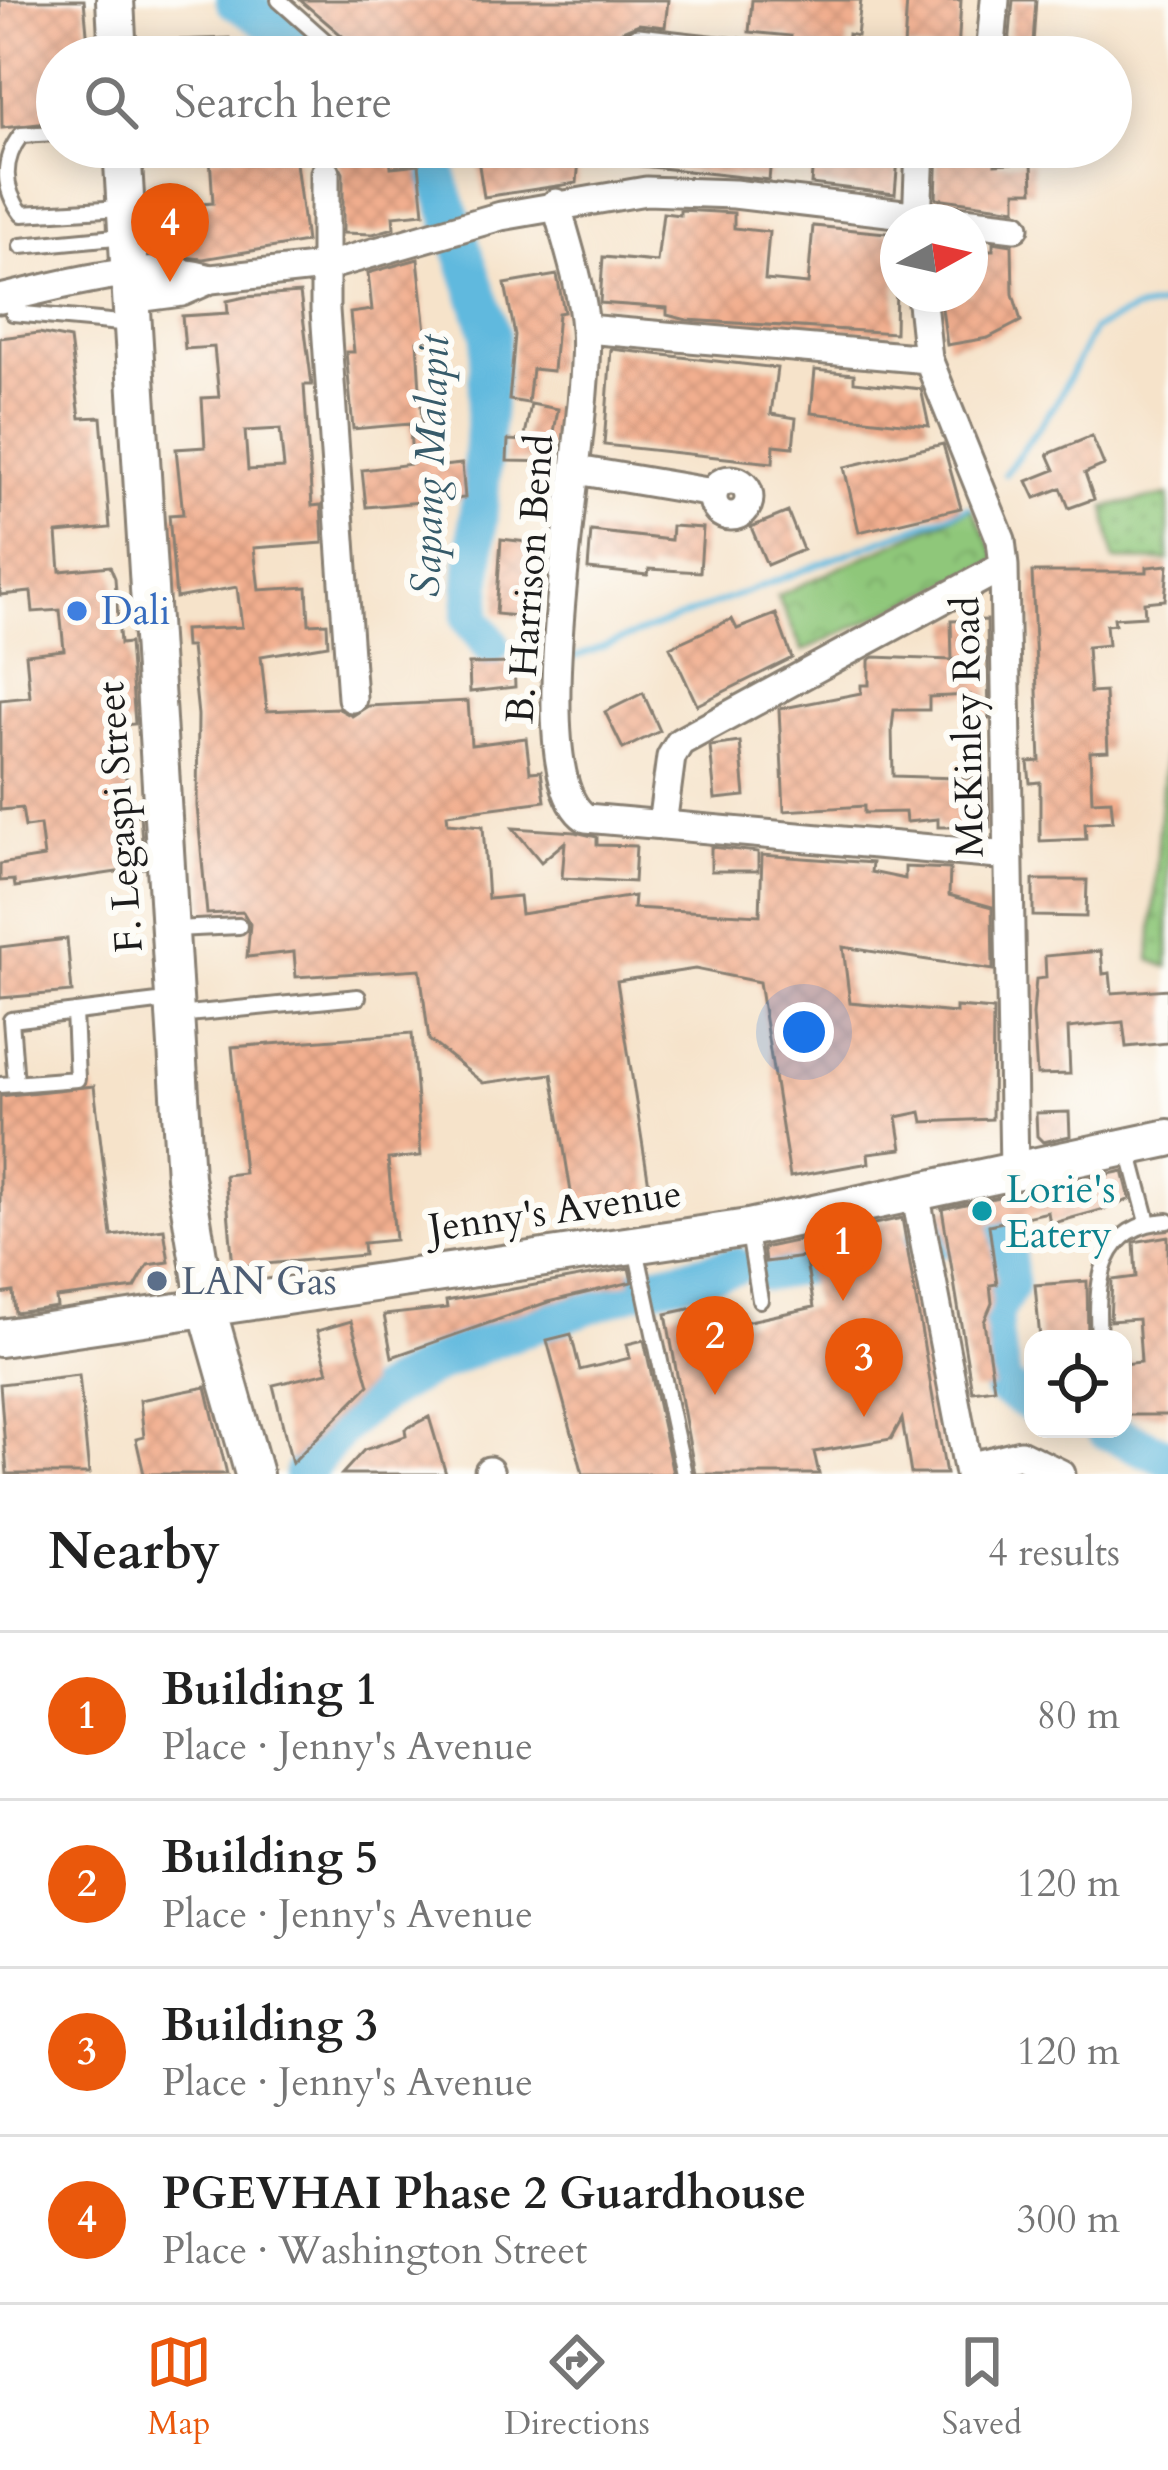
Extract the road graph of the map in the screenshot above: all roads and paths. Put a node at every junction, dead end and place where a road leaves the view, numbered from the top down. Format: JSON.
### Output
{"nodes":[{"id":1,"x":115,"y":0,"type":"edge"},
{"id":2,"x":278,"y":0,"type":"edge"},
{"id":3,"x":994,"y":0,"type":"edge"},
{"id":4,"x":117,"y":36,"type":"edge"},
{"id":5,"x":319,"y":36,"type":"edge"},
{"id":6,"x":991,"y":36,"type":"edge"},
{"id":7,"x":36,"y":135,"type":"edge"},
{"id":8,"x":123,"y":168,"type":"edge"},
{"id":9,"x":919,"y":168,"type":"edge"},
{"id":10,"x":325,"y":173,"type":"dead end"},
{"id":11,"x":556,"y":203,"type":"junction"},
{"id":12,"x":918,"y":204,"type":"edge"},
{"id":13,"x":880,"y":214,"type":"edge"},
{"id":14,"x":988,"y":225,"type":"edge"},
{"id":15,"x":1015,"y":227,"type":"dead end"},
{"id":16,"x":21,"y":246,"type":"dead end"},
{"id":17,"x":324,"y":267,"type":"junction"},
{"id":18,"x":128,"y":268,"type":"junction"},
{"id":19,"x":75,"y":284,"type":"junction"},
{"id":20,"x":4,"y":308,"type":"edge"},
{"id":21,"x":923,"y":312,"type":"edge"},
{"id":22,"x":77,"y":318,"type":"junction"},
{"id":23,"x":586,"y":329,"type":"junction"},
{"id":24,"x":928,"y":359,"type":"junction"},
{"id":25,"x":578,"y":470,"type":"junction"},
{"id":26,"x":713,"y":493,"type":"dead end"},
{"id":27,"x":1004,"y":566,"type":"junction"},
{"id":28,"x":352,"y":698,"type":"dead end"},
{"id":29,"x":662,"y":825,"type":"junction"},
{"id":30,"x":1010,"y":856,"type":"junction"},
{"id":31,"x":239,"y":926,"type":"dead end"},
{"id":32,"x":170,"y":929,"type":"junction"},
{"id":33,"x":358,"y":997,"type":"dead end"},
{"id":34,"x":174,"y":1008,"type":"junction"},
{"id":35,"x":74,"y":1012,"type":"junction"},
{"id":36,"x":8,"y":1084,"type":"edge"},
{"id":37,"x":1168,"y":1138,"type":"edge"},
{"id":38,"x":1129,"y":1150,"type":"junction"},
{"id":39,"x":1014,"y":1173,"type":"junction"},
{"id":40,"x":915,"y":1192,"type":"junction"},
{"id":41,"x":1168,"y":1221,"type":"edge"},
{"id":42,"x":1148,"y":1222,"type":"junction"},
{"id":43,"x":748,"y":1228,"type":"junction"},
{"id":44,"x":634,"y":1241,"type":"junction"},
{"id":45,"x":760,"y":1300,"type":"dead end"},
{"id":46,"x":206,"y":1305,"type":"junction"},
{"id":47,"x":1099,"y":1330,"type":"edge"},
{"id":48,"x":0,"y":1338,"type":"edge"},
{"id":49,"x":969,"y":1470,"type":"edge"},
{"id":50,"x":254,"y":1474,"type":"edge"},
{"id":51,"x":684,"y":1474,"type":"edge"},
{"id":52,"x":1060,"y":1474,"type":"edge"}],
"edges":[{"from":1,"to":4,"type":"main road"},
{"from":2,"to":5,"type":"lane"},
{"from":3,"to":6,"type":"street"},
{"from":7,"to":18,"type":"lane"},
{"from":8,"to":18,"type":"main road","name":"F. Legaspi Street"},
{"from":9,"to":12,"type":"street"},
{"from":10,"to":17,"type":"street"},
{"from":11,"to":13,"type":"street"},
{"from":11,"to":17,"type":"street"},
{"from":11,"to":23,"type":"street","name":"B. Harrison Bend"},
{"from":14,"to":15,"type":"street"},
{"from":16,"to":18,"type":"lane"},
{"from":17,"to":18,"type":"street"},
{"from":17,"to":28,"type":"street"},
{"from":18,"to":19,"type":"street"},
{"from":18,"to":22,"type":"lane"},
{"from":18,"to":32,"type":"main road","name":"F. Legaspi Street"},
{"from":19,"to":20,"type":"street"},
{"from":19,"to":22,"type":"lane"},
{"from":20,"to":22,"type":"lane"},
{"from":21,"to":24,"type":"street","name":"McKinley Road"},
{"from":23,"to":24,"type":"street"},
{"from":23,"to":25,"type":"street","name":"B. Harrison Bend"},
{"from":24,"to":27,"type":"street","name":"McKinley Road"},
{"from":25,"to":26,"type":"street"},
{"from":25,"to":29,"type":"street","name":"B. Harrison Bend"},
{"from":27,"to":29,"type":"street"},
{"from":27,"to":30,"type":"street","name":"McKinley Road"},
{"from":29,"to":30,"type":"street","name":"B. Harrison Bend"},
{"from":30,"to":39,"type":"street","name":"McKinley Road"},
{"from":31,"to":32,"type":"lane"},
{"from":32,"to":34,"type":"main road","name":"F. Legaspi Street"},
{"from":33,"to":34,"type":"lane"},
{"from":34,"to":35,"type":"lane"},
{"from":34,"to":46,"type":"main road","name":"F. Legaspi Street"},
{"from":35,"to":36,"type":"lane"},
{"from":35,"to":36,"type":"lane"},
{"from":37,"to":38,"type":"main road","name":"Jenny's Avenue"},
{"from":38,"to":39,"type":"main road","name":"Jenny's Avenue"},
{"from":38,"to":42,"type":"lane"},
{"from":39,"to":40,"type":"main road","name":"Jenny's Avenue"},
{"from":40,"to":43,"type":"main road","name":"Jenny's Avenue"},
{"from":40,"to":49,"type":"street"},
{"from":41,"to":42,"type":"lane"},
{"from":42,"to":47,"type":"lane"},
{"from":43,"to":44,"type":"main road","name":"Jenny's Avenue"},
{"from":43,"to":45,"type":"lane"},
{"from":44,"to":46,"type":"main road","name":"Jenny's Avenue"},
{"from":44,"to":51,"type":"lane"},
{"from":46,"to":48,"type":"main road","name":"Jenny's Avenue"},
{"from":46,"to":50,"type":"main road","name":"F. Legaspi Street"},
{"from":49,"to":52,"type":"street"}]}
